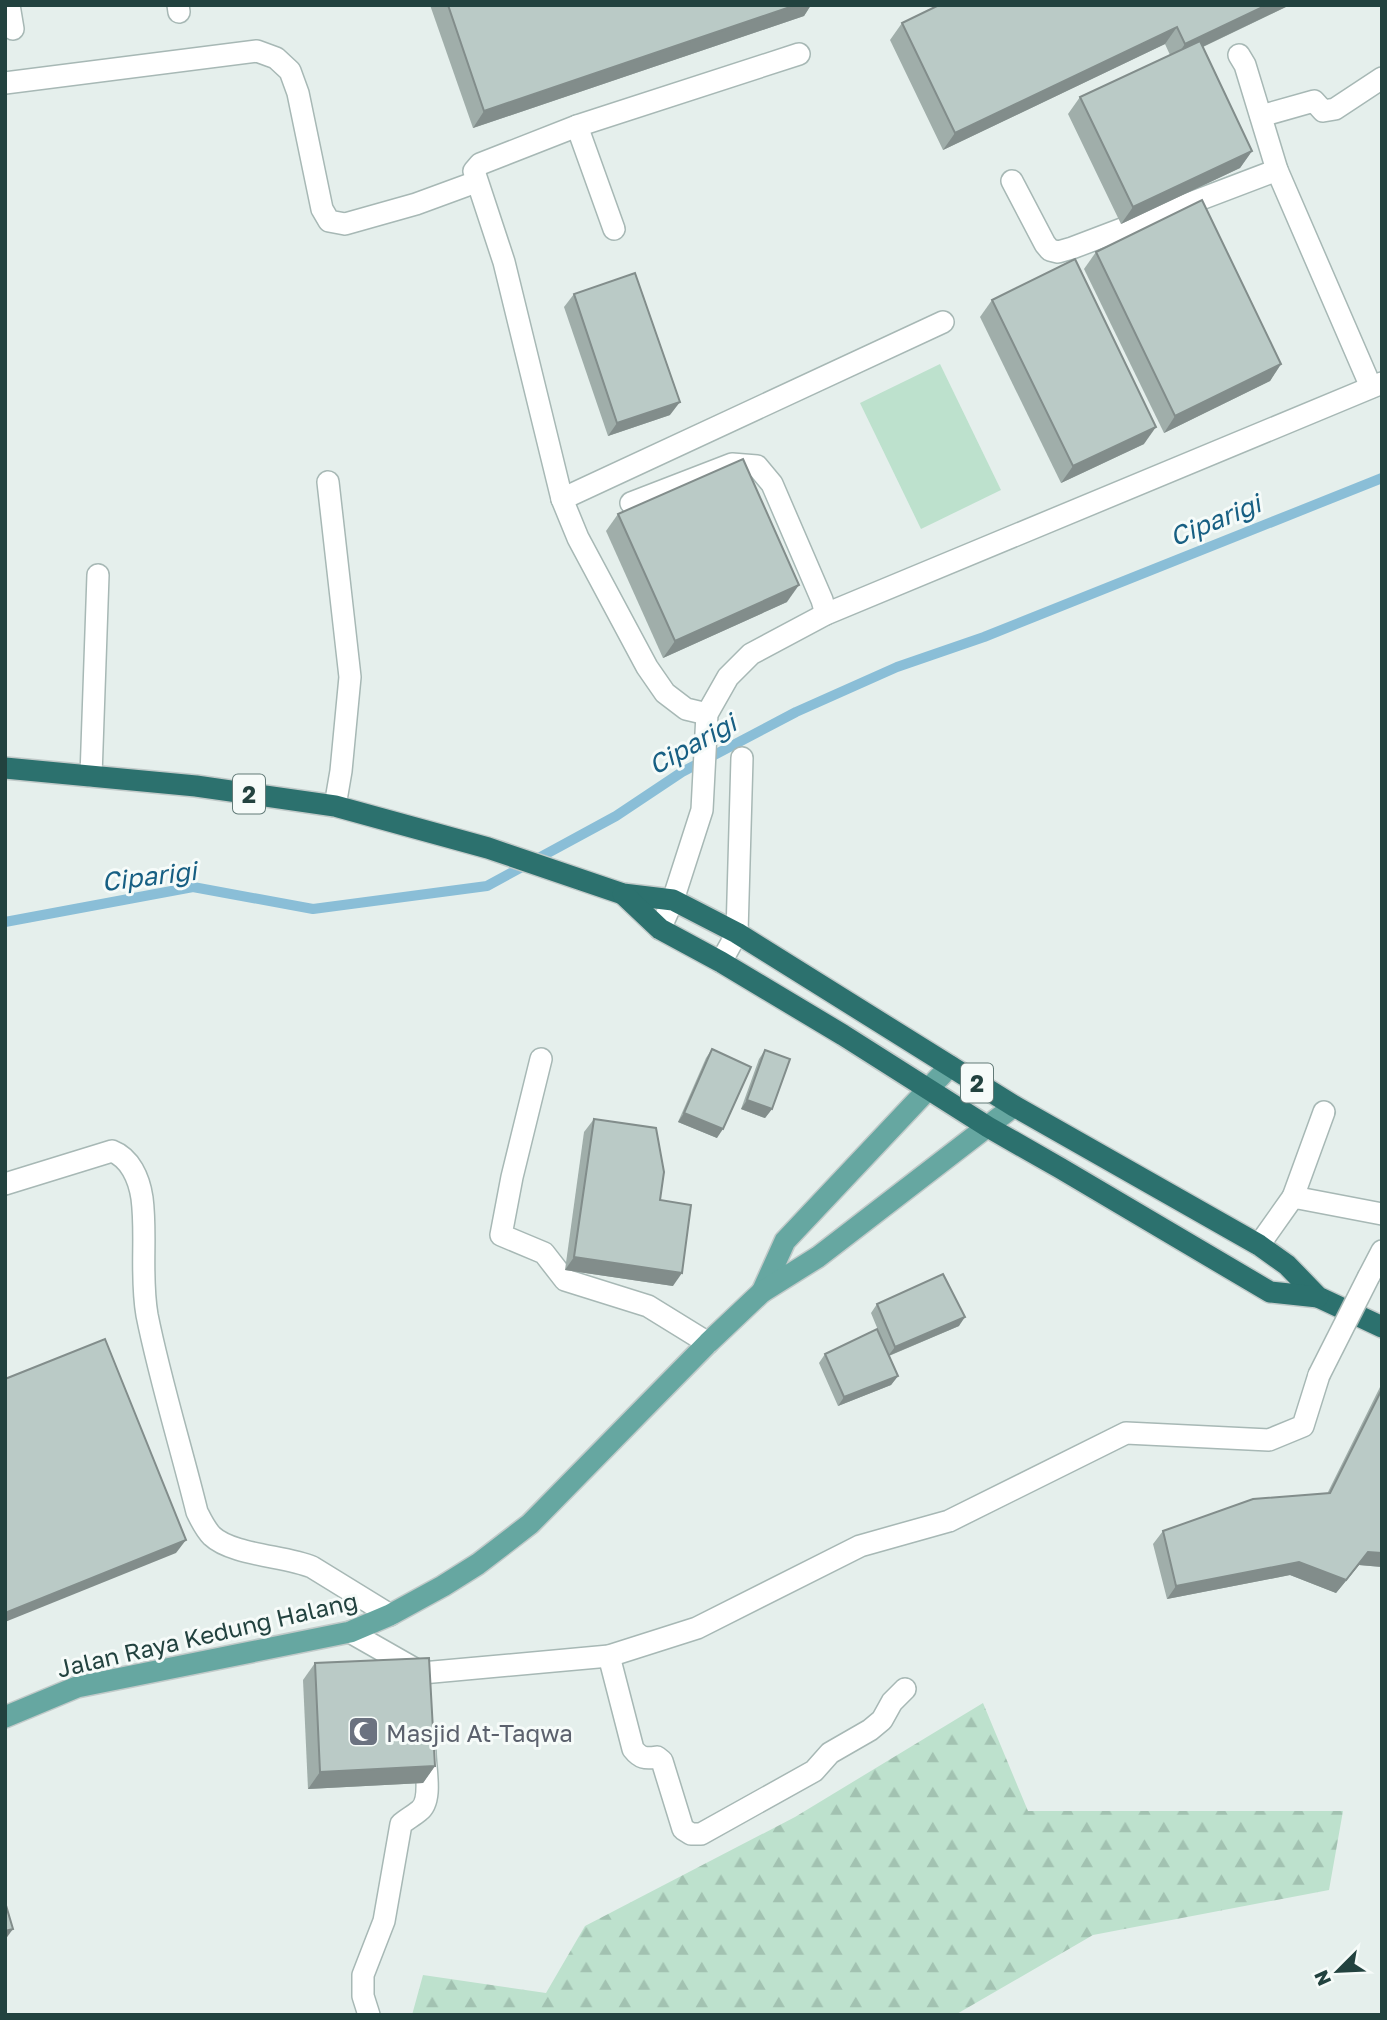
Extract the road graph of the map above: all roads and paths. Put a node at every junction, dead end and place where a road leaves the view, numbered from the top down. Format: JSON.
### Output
{"nodes":[{"id":1,"x":9,"y":5,"type":"edge"},
{"id":2,"x":13,"y":29,"type":"dead end"},
{"id":3,"x":799,"y":54,"type":"dead end"},
{"id":4,"x":1239,"y":55,"type":"dead end"},
{"id":5,"x":1382,"y":78,"type":"edge"},
{"id":6,"x":5,"y":83,"type":"edge"},
{"id":7,"x":1261,"y":116,"type":"junction"},
{"id":8,"x":577,"y":126,"type":"junction"},
{"id":9,"x":1277,"y":170,"type":"junction"},
{"id":10,"x":1012,"y":181,"type":"dead end"},
{"id":11,"x":477,"y":182,"type":"junction"},
{"id":12,"x":614,"y":229,"type":"dead end"},
{"id":13,"x":943,"y":323,"type":"dead end"},
{"id":14,"x":1376,"y":385,"type":"edge"},
{"id":15,"x":328,"y":482,"type":"dead end"},
{"id":16,"x":562,"y":499,"type":"junction"},
{"id":17,"x":631,"y":503,"type":"dead end"},
{"id":18,"x":98,"y":575,"type":"dead end"},
{"id":19,"x":826,"y":614,"type":"junction"},
{"id":20,"x":706,"y":717,"type":"junction"},
{"id":21,"x":742,"y":758,"type":"dead end"},
{"id":22,"x":5,"y":768,"type":"edge"},
{"id":23,"x":90,"y":776,"type":"junction"},
{"id":24,"x":335,"y":806,"type":"junction"},
{"id":25,"x":624,"y":894,"type":"junction"},
{"id":26,"x":673,"y":900,"type":"junction"},
{"id":27,"x":660,"y":929,"type":"junction"},
{"id":28,"x":737,"y":933,"type":"junction"},
{"id":29,"x":721,"y":962,"type":"junction"},
{"id":30,"x":541,"y":1059,"type":"dead end"},
{"id":31,"x":950,"y":1066,"type":"junction"},
{"id":32,"x":929,"y":1089,"type":"junction"},
{"id":33,"x":1014,"y":1106,"type":"junction"},
{"id":34,"x":1324,"y":1112,"type":"dead end"},
{"id":35,"x":988,"y":1127,"type":"junction"},
{"id":36,"x":5,"y":1184,"type":"edge"},
{"id":37,"x":1293,"y":1197,"type":"junction"},
{"id":38,"x":1382,"y":1214,"type":"edge"},
{"id":39,"x":1259,"y":1245,"type":"junction"},
{"id":40,"x":1382,"y":1251,"type":"edge"},
{"id":41,"x":762,"y":1292,"type":"junction"},
{"id":42,"x":1318,"y":1297,"type":"junction"},
{"id":43,"x":1382,"y":1327,"type":"edge"},
{"id":44,"x":708,"y":1343,"type":"junction"},
{"id":45,"x":390,"y":1615,"type":"junction"},
{"id":46,"x":351,"y":1632,"type":"junction"},
{"id":47,"x":608,"y":1656,"type":"junction"},
{"id":48,"x":905,"y":1689,"type":"dead end"},
{"id":49,"x":5,"y":1717,"type":"edge"},
{"id":50,"x":424,"y":1729,"type":"edge"},
{"id":51,"x":369,"y":2015,"type":"edge"}],
"edges":[{"from":1,"to":2,"type":"street"},
{"from":3,"to":8,"type":"street"},
{"from":4,"to":7,"type":"street"},
{"from":5,"to":7,"type":"street"},
{"from":6,"to":11,"type":"street"},
{"from":7,"to":9,"type":"street"},
{"from":8,"to":11,"type":"street"},
{"from":8,"to":12,"type":"street"},
{"from":9,"to":10,"type":"street"},
{"from":9,"to":14,"type":"street"},
{"from":11,"to":16,"type":"street"},
{"from":13,"to":16,"type":"street"},
{"from":14,"to":19,"type":"street"},
{"from":15,"to":24,"type":"street"},
{"from":16,"to":20,"type":"street"},
{"from":17,"to":19,"type":"street"},
{"from":18,"to":23,"type":"street"},
{"from":19,"to":20,"type":"street"},
{"from":20,"to":26,"type":"street"},
{"from":21,"to":28,"type":"street"},
{"from":22,"to":23,"type":"highway","number":"2"},
{"from":23,"to":24,"type":"highway","number":"2"},
{"from":24,"to":25,"type":"highway","number":"2"},
{"from":25,"to":26,"type":"highway","number":"2"},
{"from":25,"to":27,"type":"highway","number":"2"},
{"from":26,"to":27,"type":"street"},
{"from":26,"to":28,"type":"highway","number":"2"},
{"from":27,"to":29,"type":"highway","number":"2"},
{"from":28,"to":29,"type":"street"},
{"from":28,"to":31,"type":"highway","number":"2"},
{"from":29,"to":32,"type":"highway","number":"2"},
{"from":30,"to":44,"type":"street"},
{"from":31,"to":32,"type":"main road","name":"Jalan Raya Kedung Halang"},
{"from":31,"to":33,"type":"highway","number":"2"},
{"from":32,"to":35,"type":"highway","number":"2"},
{"from":32,"to":41,"type":"main road","name":"Jalan Raya Kedung Halang"},
{"from":33,"to":35,"type":"main road","name":"Jalan Raya Kedung Halang"},
{"from":33,"to":39,"type":"highway","number":"2"},
{"from":34,"to":37,"type":"street"},
{"from":35,"to":41,"type":"main road","name":"Jalan Raya Kedung Halang"},
{"from":35,"to":42,"type":"highway","number":"2"},
{"from":36,"to":45,"type":"street"},
{"from":37,"to":38,"type":"street"},
{"from":37,"to":39,"type":"street"},
{"from":39,"to":42,"type":"highway","number":"2"},
{"from":40,"to":47,"type":"street","bridge":true},
{"from":41,"to":44,"type":"main road","name":"Jalan Raya Kedung Halang"},
{"from":42,"to":43,"type":"highway","number":"2"},
{"from":44,"to":45,"type":"main road","name":"Jalan Raya Kedung Halang"},
{"from":45,"to":46,"type":"main road","name":"Jalan Raya Kedung Halang"},
{"from":46,"to":47,"type":"street"},
{"from":46,"to":49,"type":"main road","name":"Jalan Raya Kedung Halang"},
{"from":47,"to":48,"type":"street"},
{"from":50,"to":51,"type":"street"}]}
